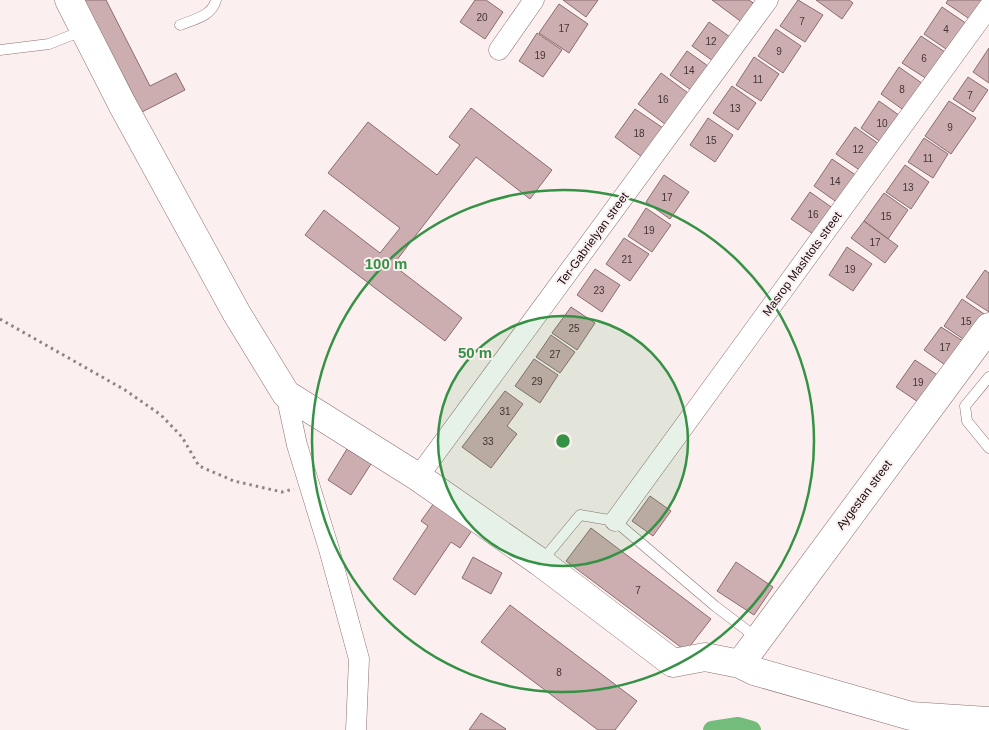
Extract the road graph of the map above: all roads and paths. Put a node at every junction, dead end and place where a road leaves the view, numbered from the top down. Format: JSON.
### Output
{"nodes":[{"id":1,"x":69,"y":0,"type":"edge"},
{"id":2,"x":216,"y":0,"type":"edge"},
{"id":3,"x":534,"y":0,"type":"edge"},
{"id":4,"x":768,"y":0,"type":"edge"},
{"id":5,"x":989,"y":7,"type":"edge"},
{"id":6,"x":180,"y":25,"type":"dead end"},
{"id":7,"x":83,"y":30,"type":"junction"},
{"id":8,"x":0,"y":50,"type":"edge"},
{"id":9,"x":499,"y":50,"type":"dead end"},
{"id":10,"x":0,"y":319,"type":"edge"},
{"id":11,"x":989,"y":327,"type":"edge"},
{"id":12,"x":989,"y":377,"type":"edge"},
{"id":13,"x":286,"y":394,"type":"junction"},
{"id":14,"x":989,"y":448,"type":"edge"},
{"id":15,"x":418,"y":477,"type":"junction"},
{"id":16,"x":310,"y":487,"type":"junction"},
{"id":17,"x":615,"y":521,"type":"junction"},
{"id":18,"x":540,"y":562,"type":"junction"},
{"id":19,"x":758,"y":639,"type":"junction"},
{"id":20,"x":740,"y":664,"type":"junction"},
{"id":21,"x":989,"y":721,"type":"edge"},
{"id":22,"x":909,"y":723,"type":"edge"},
{"id":23,"x":356,"y":730,"type":"edge"}],
"edges":[{"from":1,"to":7,"type":"street"},
{"from":2,"to":6,"type":"lane"},
{"from":3,"to":9,"type":"street"},
{"from":4,"to":15,"type":"street","name":"Ter-Gabrielyan street"},
{"from":5,"to":17,"type":"street","name":"Masrop Mashtots street"},
{"from":7,"to":8,"type":"lane"},
{"from":7,"to":13,"type":"street"},
{"from":10,"to":16,"type":"path"},
{"from":11,"to":19,"type":"street","name":"Aygestan street"},
{"from":12,"to":14,"type":"lane"},
{"from":13,"to":15,"type":"street"},
{"from":13,"to":16,"type":"street"},
{"from":15,"to":18,"type":"street"},
{"from":16,"to":23,"type":"street"},
{"from":17,"to":18,"type":"lane"},
{"from":17,"to":19,"type":"lane"},
{"from":18,"to":20,"type":"street"},
{"from":19,"to":20,"type":"street","name":"Aygestan street"},
{"from":20,"to":22,"type":"street"},
{"from":21,"to":22,"type":"street"}]}
